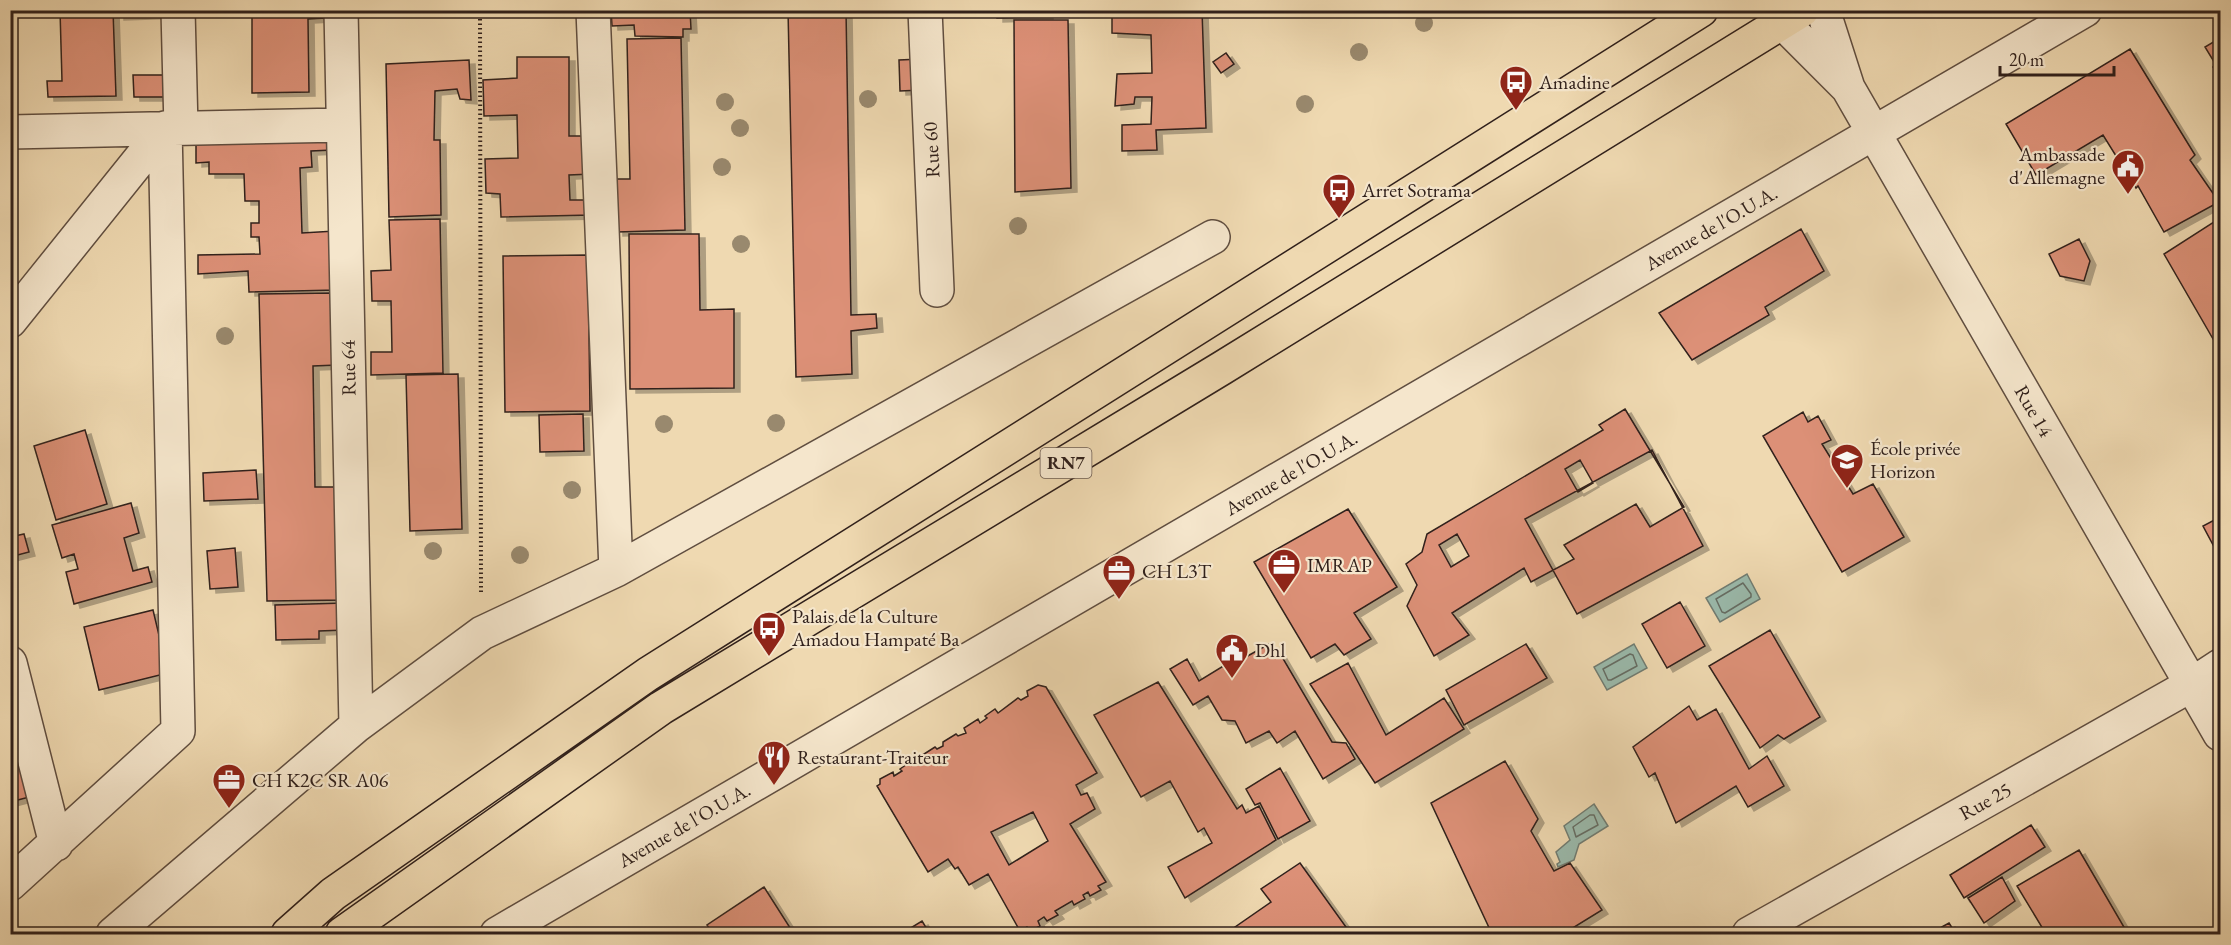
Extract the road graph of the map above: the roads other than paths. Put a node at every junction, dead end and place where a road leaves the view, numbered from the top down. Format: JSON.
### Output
{"nodes":[{"id":1,"x":178,"y":10,"type":"edge"},
{"id":2,"x":593,"y":10,"type":"edge"},
{"id":3,"x":925,"y":10,"type":"edge"},
{"id":4,"x":1701,"y":10,"type":"edge"},
{"id":5,"x":1823,"y":10,"type":"edge"},
{"id":6,"x":2085,"y":10,"type":"edge"},
{"id":7,"x":349,"y":12,"type":"edge"},
{"id":8,"x":1792,"y":16,"type":"edge"},
{"id":9,"x":1848,"y":88,"type":"junction"},
{"id":10,"x":343,"y":125,"type":"junction"},
{"id":11,"x":173,"y":128,"type":"junction"},
{"id":12,"x":10,"y":132,"type":"edge"},
{"id":13,"x":1874,"y":134,"type":"junction"},
{"id":14,"x":1214,"y":237,"type":"dead end"},
{"id":15,"x":937,"y":290,"type":"dead end"},
{"id":16,"x":10,"y":321,"type":"edge"},
{"id":17,"x":616,"y":570,"type":"junction"},
{"id":18,"x":10,"y":663,"type":"edge"},
{"id":19,"x":2220,"y":666,"type":"edge"},
{"id":20,"x":2191,"y":685,"type":"junction"},
{"id":21,"x":356,"y":726,"type":"junction"},
{"id":22,"x":2220,"y":734,"type":"edge"},
{"id":23,"x":56,"y":843,"type":"junction"},
{"id":24,"x":10,"y":884,"type":"edge"},
{"id":25,"x":113,"y":934,"type":"edge"},
{"id":26,"x":288,"y":934,"type":"edge"},
{"id":27,"x":342,"y":934,"type":"edge"},
{"id":28,"x":497,"y":934,"type":"edge"},
{"id":29,"x":1749,"y":934,"type":"edge"}],
"edges":[{"from":1,"to":11,"type":"street"},
{"from":2,"to":17,"type":"street"},
{"from":3,"to":15,"type":"street","name":"Rue 60"},
{"from":4,"to":26,"type":"main road","number":"RN7"},
{"from":5,"to":9,"type":"street"},
{"from":6,"to":13,"type":"street","name":"Avenue de l'O.U.A."},
{"from":7,"to":10,"type":"street","name":"Rue 64"},
{"from":8,"to":9,"type":"street"},
{"from":8,"to":27,"type":"main road","number":"RN7"},
{"from":9,"to":13,"type":"street","name":"Rue 14"},
{"from":10,"to":11,"type":"street"},
{"from":10,"to":21,"type":"street","name":"Rue 64"},
{"from":11,"to":12,"type":"street"},
{"from":11,"to":16,"type":"street"},
{"from":11,"to":23,"type":"street"},
{"from":13,"to":20,"type":"street","name":"Rue 14"},
{"from":13,"to":28,"type":"street","name":"Avenue de l'O.U.A."},
{"from":14,"to":17,"type":"street"},
{"from":17,"to":21,"type":"street"},
{"from":18,"to":23,"type":"street"},
{"from":19,"to":20,"type":"street","name":"Rue 25"},
{"from":20,"to":22,"type":"street","name":"Rue 14"},
{"from":20,"to":29,"type":"street","name":"Rue 25"},
{"from":21,"to":25,"type":"street"},
{"from":23,"to":24,"type":"street"}]}
